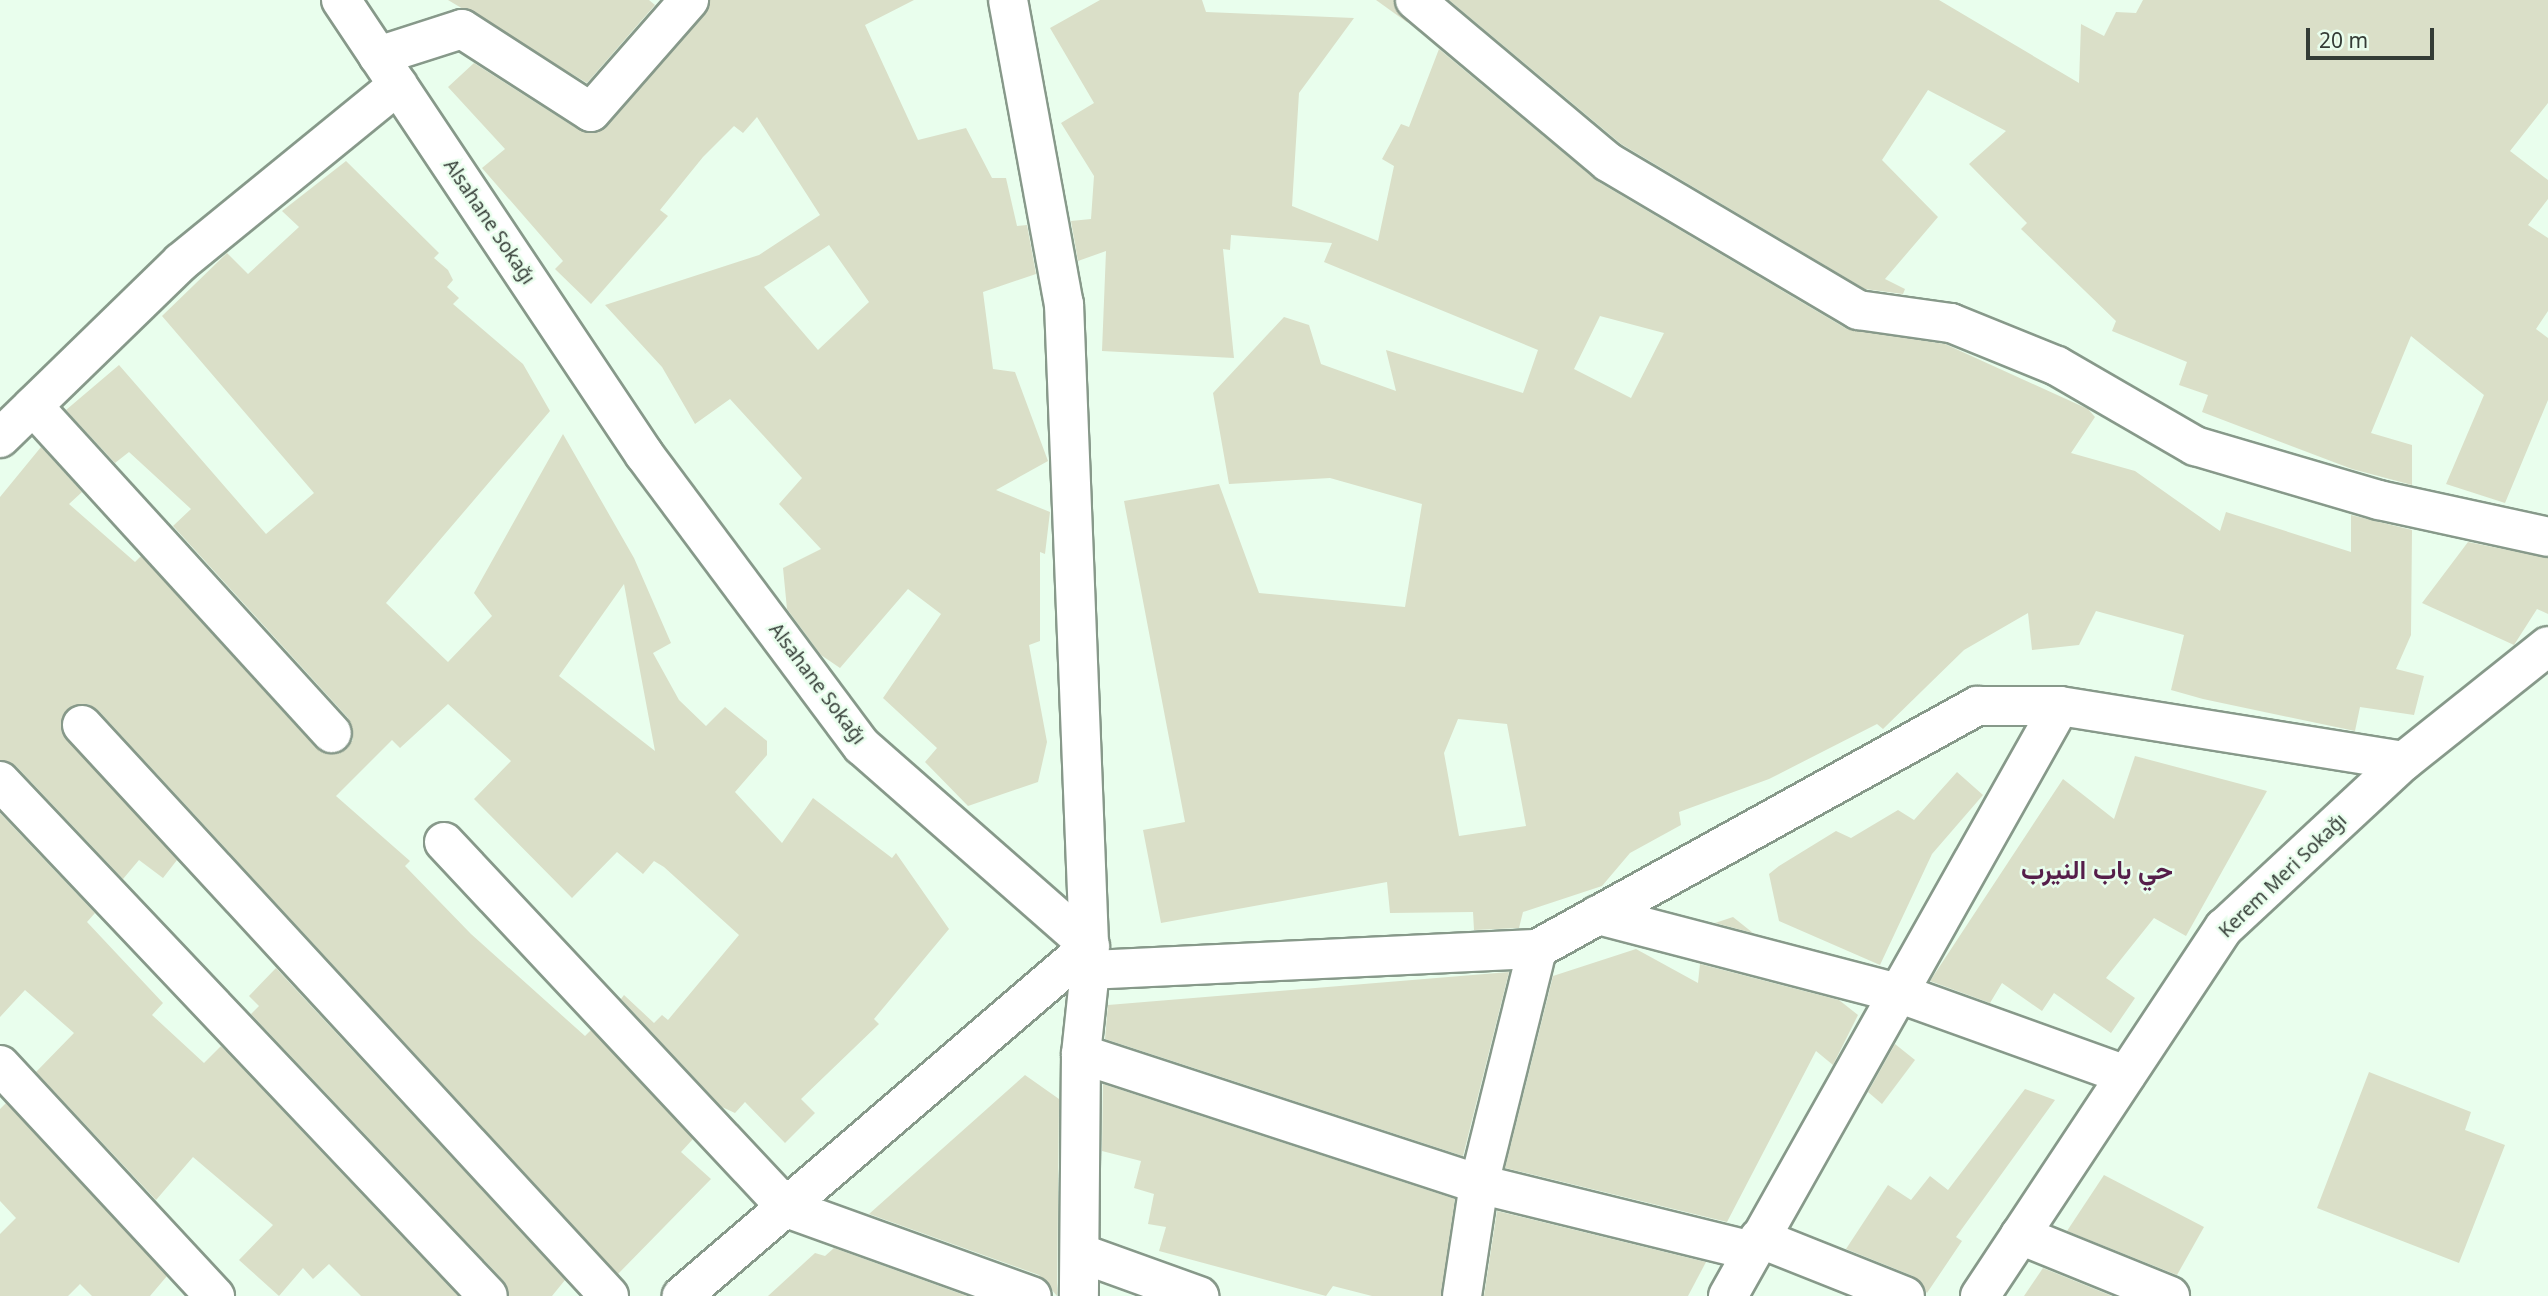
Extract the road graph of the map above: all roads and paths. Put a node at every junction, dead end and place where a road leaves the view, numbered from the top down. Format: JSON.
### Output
{"nodes":[{"id":1,"x":341,"y":0,"type":"edge"},
{"id":2,"x":688,"y":0,"type":"edge"},
{"id":3,"x":1008,"y":0,"type":"edge"},
{"id":4,"x":1430,"y":5,"type":"edge"},
{"id":5,"x":388,"y":71,"type":"junction"},
{"id":6,"x":33,"y":406,"type":"junction"},
{"id":7,"x":0,"y":438,"type":"edge"},
{"id":8,"x":2548,"y":537,"type":"edge"},
{"id":9,"x":2548,"y":646,"type":"edge"},
{"id":10,"x":2060,"y":706,"type":"junction"},
{"id":11,"x":82,"y":725,"type":"dead end"},
{"id":12,"x":332,"y":733,"type":"dead end"},
{"id":13,"x":2404,"y":761,"type":"junction"},
{"id":14,"x":0,"y":781,"type":"edge"},
{"id":15,"x":444,"y":842,"type":"dead end"},
{"id":16,"x":1598,"y":915,"type":"junction"},
{"id":17,"x":1537,"y":949,"type":"junction"},
{"id":18,"x":1090,"y":958,"type":"junction"},
{"id":19,"x":1898,"y":993,"type":"junction"},
{"id":20,"x":1081,"y":1054,"type":"junction"},
{"id":21,"x":0,"y":1065,"type":"edge"},
{"id":22,"x":2126,"y":1075,"type":"junction"},
{"id":23,"x":1479,"y":1184,"type":"junction"},
{"id":24,"x":787,"y":1208,"type":"junction"},
{"id":25,"x":2020,"y":1235,"type":"junction"},
{"id":26,"x":1755,"y":1245,"type":"junction"},
{"id":27,"x":1080,"y":1253,"type":"junction"},
{"id":28,"x":215,"y":1296,"type":"edge"},
{"id":29,"x":488,"y":1296,"type":"edge"},
{"id":30,"x":609,"y":1296,"type":"edge"},
{"id":31,"x":682,"y":1296,"type":"edge"},
{"id":32,"x":1032,"y":1296,"type":"edge"},
{"id":33,"x":1079,"y":1296,"type":"edge"},
{"id":34,"x":1199,"y":1296,"type":"edge"},
{"id":35,"x":1462,"y":1296,"type":"edge"},
{"id":36,"x":1727,"y":1296,"type":"edge"},
{"id":37,"x":1905,"y":1296,"type":"edge"},
{"id":38,"x":1980,"y":1296,"type":"edge"},
{"id":39,"x":2170,"y":1296,"type":"edge"}],
"edges":[{"from":1,"to":5,"type":"street","name":"Alsahane Sokağı"},
{"from":2,"to":5,"type":"street"},
{"from":3,"to":18,"type":"street"},
{"from":4,"to":8,"type":"street"},
{"from":5,"to":6,"type":"street"},
{"from":5,"to":18,"type":"street","name":"Alsahane Sokağı"},
{"from":6,"to":7,"type":"street"},
{"from":6,"to":12,"type":"street"},
{"from":9,"to":13,"type":"street","name":"Kerem Meri Sokağı"},
{"from":10,"to":13,"type":"street"},
{"from":10,"to":16,"type":"street"},
{"from":10,"to":19,"type":"street"},
{"from":11,"to":30,"type":"street"},
{"from":13,"to":22,"type":"street","name":"Kerem Meri Sokağı"},
{"from":14,"to":29,"type":"street"},
{"from":15,"to":24,"type":"street"},
{"from":16,"to":17,"type":"street"},
{"from":16,"to":19,"type":"street"},
{"from":17,"to":18,"type":"street"},
{"from":17,"to":23,"type":"street"},
{"from":18,"to":20,"type":"street"},
{"from":18,"to":24,"type":"street"},
{"from":19,"to":22,"type":"street"},
{"from":19,"to":26,"type":"street"},
{"from":20,"to":23,"type":"street"},
{"from":20,"to":27,"type":"street"},
{"from":21,"to":28,"type":"street"},
{"from":22,"to":25,"type":"street","name":"Kerem Meri Sokağı"},
{"from":23,"to":26,"type":"street"},
{"from":23,"to":35,"type":"street"},
{"from":24,"to":31,"type":"street"},
{"from":24,"to":32,"type":"street"},
{"from":25,"to":38,"type":"street","name":"Kerem Meri Sokağı"},
{"from":25,"to":39,"type":"street"},
{"from":26,"to":36,"type":"street"},
{"from":26,"to":37,"type":"street"},
{"from":27,"to":33,"type":"street"},
{"from":27,"to":34,"type":"street"}]}
